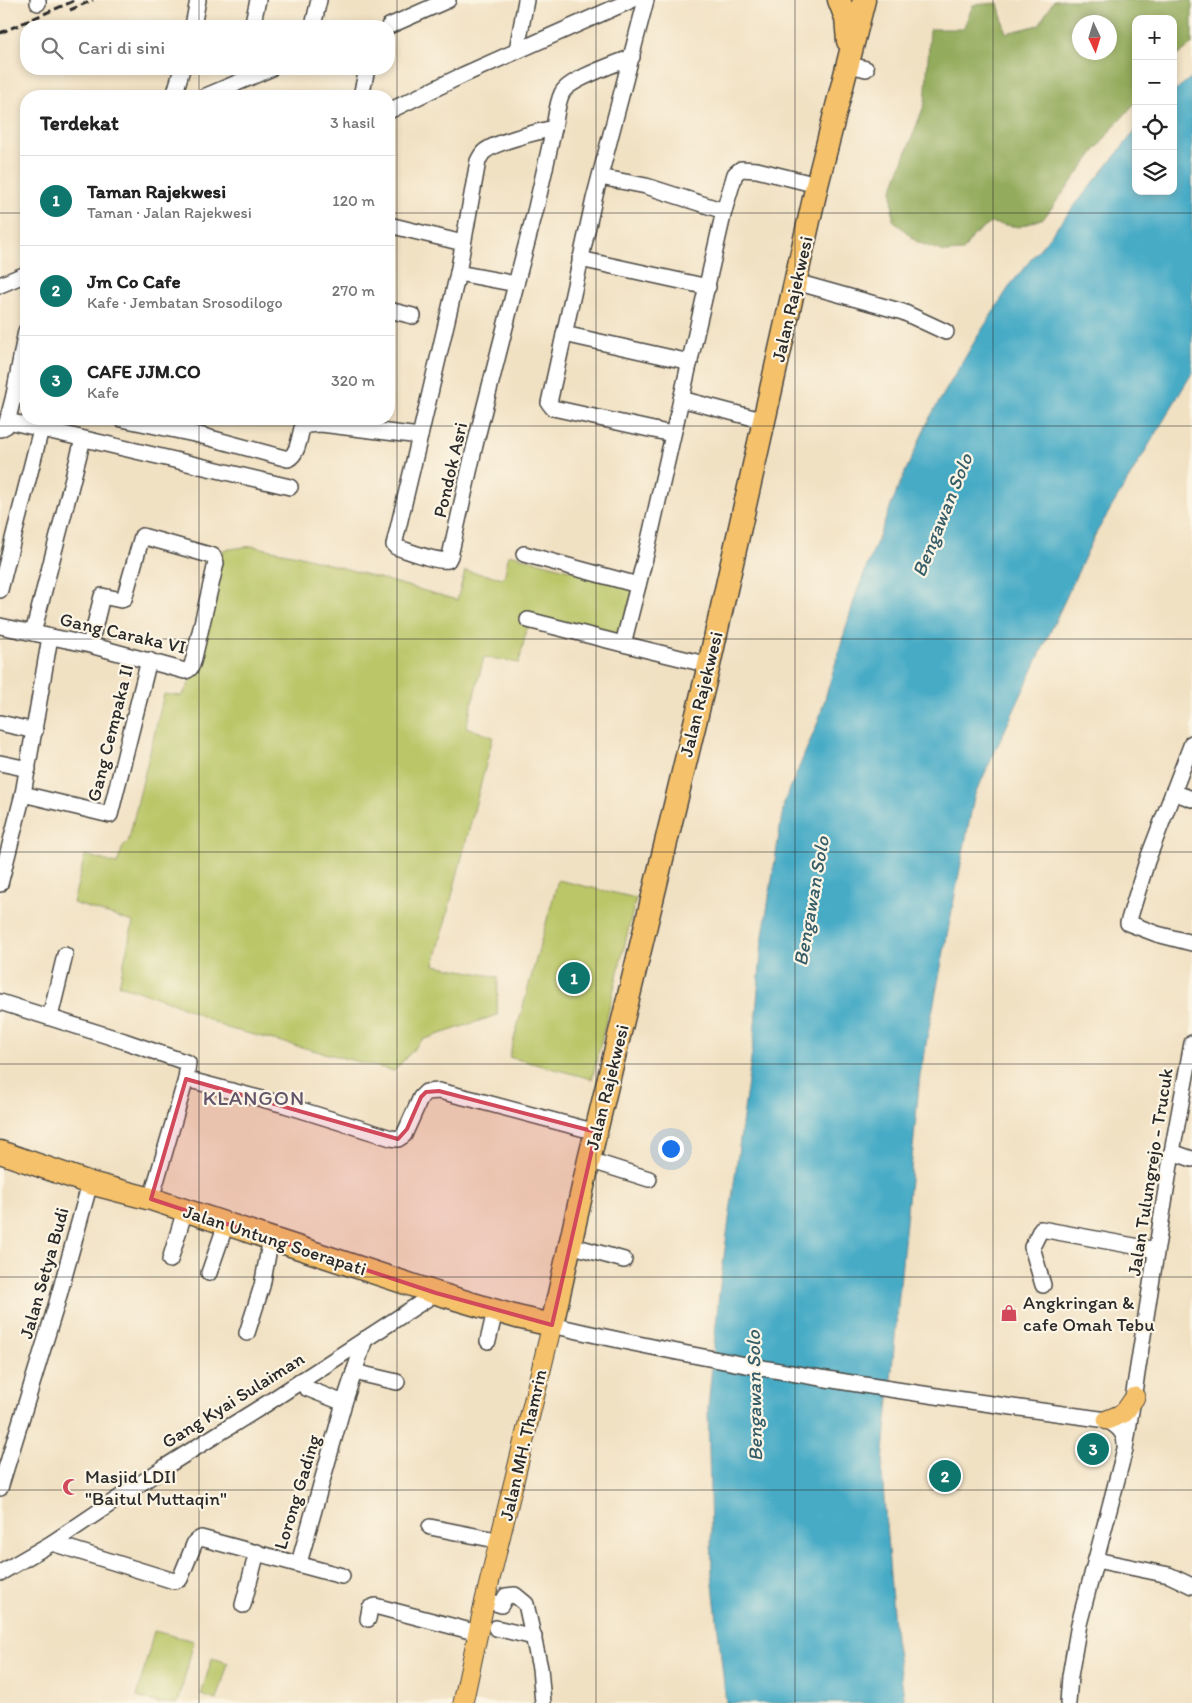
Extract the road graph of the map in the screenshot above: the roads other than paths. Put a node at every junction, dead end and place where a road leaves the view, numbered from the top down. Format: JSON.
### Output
{"nodes":[{"id":1,"x":198,"y":0,"type":"edge"},
{"id":2,"x":258,"y":0,"type":"edge"},
{"id":3,"x":319,"y":0,"type":"edge"},
{"id":4,"x":448,"y":0,"type":"edge"},
{"id":5,"x":526,"y":0,"type":"edge"},
{"id":6,"x":632,"y":0,"type":"edge"},
{"id":7,"x":646,"y":0,"type":"edge"},
{"id":8,"x":839,"y":0,"type":"edge"},
{"id":9,"x":862,"y":0,"type":"edge"},
{"id":10,"x":194,"y":20,"type":"edge"},
{"id":11,"x":253,"y":20,"type":"edge"},
{"id":12,"x":314,"y":20,"type":"edge"},
{"id":13,"x":395,"y":23,"type":"edge"},
{"id":14,"x":517,"y":50,"type":"junction"},
{"id":15,"x":632,"y":57,"type":"junction"},
{"id":16,"x":854,"y":65,"type":"junction"},
{"id":17,"x":180,"y":75,"type":"edge"},
{"id":18,"x":366,"y":75,"type":"edge"},
{"id":19,"x":242,"y":76,"type":"edge"},
{"id":20,"x":176,"y":90,"type":"edge"},
{"id":21,"x":217,"y":90,"type":"edge"},
{"id":22,"x":363,"y":90,"type":"edge"},
{"id":23,"x":395,"y":108,"type":"edge"},
{"id":24,"x":554,"y":128,"type":"junction"},
{"id":25,"x":600,"y":177,"type":"junction"},
{"id":26,"x":817,"y":185,"type":"junction"},
{"id":27,"x":724,"y":210,"type":"junction"},
{"id":28,"x":395,"y":226,"type":"edge"},
{"id":29,"x":463,"y":243,"type":"junction"},
{"id":30,"x":580,"y":259,"type":"junction"},
{"id":31,"x":458,"y":274,"type":"junction"},
{"id":32,"x":20,"y":277,"type":"edge"},
{"id":33,"x":796,"y":282,"type":"junction"},
{"id":34,"x":516,"y":284,"type":"junction"},
{"id":35,"x":0,"y":285,"type":"edge"},
{"id":36,"x":708,"y":286,"type":"junction"},
{"id":37,"x":395,"y":312,"type":"edge"},
{"id":38,"x":413,"y":316,"type":"dead end"},
{"id":39,"x":946,"y":332,"type":"dead end"},
{"id":40,"x":564,"y":334,"type":"junction"},
{"id":41,"x":690,"y":362,"type":"junction"},
{"id":42,"x":20,"y":396,"type":"edge"},
{"id":43,"x":681,"y":400,"type":"junction"},
{"id":44,"x":765,"y":421,"type":"junction"},
{"id":45,"x":4,"y":425,"type":"edge"},
{"id":46,"x":160,"y":425,"type":"edge"},
{"id":47,"x":307,"y":425,"type":"edge"},
{"id":48,"x":329,"y":425,"type":"edge"},
{"id":49,"x":41,"y":429,"type":"junction"},
{"id":50,"x":672,"y":434,"type":"junction"},
{"id":51,"x":420,"y":436,"type":"junction"},
{"id":52,"x":83,"y":439,"type":"junction"},
{"id":53,"x":290,"y":487,"type":"dead end"},
{"id":54,"x":524,"y":554,"type":"dead end"},
{"id":55,"x":638,"y":585,"type":"junction"},
{"id":56,"x":0,"y":590,"type":"edge"},
{"id":57,"x":528,"y":620,"type":"dead end"},
{"id":58,"x":0,"y":626,"type":"edge"},
{"id":59,"x":33,"y":633,"type":"junction"},
{"id":60,"x":50,"y":637,"type":"junction"},
{"id":61,"x":623,"y":644,"type":"junction"},
{"id":62,"x":90,"y":645,"type":"junction"},
{"id":63,"x":149,"y":660,"type":"junction"},
{"id":64,"x":709,"y":665,"type":"junction"},
{"id":65,"x":0,"y":723,"type":"edge"},
{"id":66,"x":35,"y":730,"type":"junction"},
{"id":67,"x":1192,"y":743,"type":"edge"},
{"id":68,"x":0,"y":763,"type":"edge"},
{"id":69,"x":28,"y":769,"type":"junction"},
{"id":70,"x":1172,"y":792,"type":"junction"},
{"id":71,"x":23,"y":794,"type":"junction"},
{"id":72,"x":1192,"y":799,"type":"edge"},
{"id":73,"x":7,"y":828,"type":"edge"},
{"id":74,"x":0,"y":884,"type":"edge"},
{"id":75,"x":1192,"y":943,"type":"edge"},
{"id":76,"x":65,"y":955,"type":"dead end"},
{"id":77,"x":0,"y":1002,"type":"edge"},
{"id":78,"x":50,"y":1017,"type":"junction"},
{"id":79,"x":1192,"y":1043,"type":"edge"},
{"id":80,"x":186,"y":1079,"type":"junction"},
{"id":81,"x":596,"y":1132,"type":"junction"},
{"id":82,"x":0,"y":1152,"type":"edge"},
{"id":83,"x":1172,"y":1152,"type":"junction"},
{"id":84,"x":1192,"y":1159,"type":"edge"},
{"id":85,"x":589,"y":1160,"type":"junction"},
{"id":86,"x":649,"y":1179,"type":"dead end"},
{"id":87,"x":90,"y":1183,"type":"junction"},
{"id":88,"x":151,"y":1199,"type":"junction"},
{"id":89,"x":185,"y":1210,"type":"junction"},
{"id":90,"x":226,"y":1224,"type":"junction"},
{"id":91,"x":270,"y":1238,"type":"junction"},
{"id":92,"x":570,"y":1246,"type":"junction"},
{"id":93,"x":1156,"y":1250,"type":"junction"},
{"id":94,"x":170,"y":1260,"type":"dead end"},
{"id":95,"x":624,"y":1260,"type":"dead end"},
{"id":96,"x":209,"y":1273,"type":"dead end"},
{"id":97,"x":1043,"y":1286,"type":"dead end"},
{"id":98,"x":436,"y":1293,"type":"junction"},
{"id":99,"x":495,"y":1311,"type":"junction"},
{"id":100,"x":552,"y":1325,"type":"junction"},
{"id":101,"x":247,"y":1333,"type":"dead end"},
{"id":102,"x":365,"y":1339,"type":"junction"},
{"id":103,"x":488,"y":1341,"type":"dead end"},
{"id":104,"x":354,"y":1372,"type":"junction"},
{"id":105,"x":302,"y":1380,"type":"junction"},
{"id":106,"x":397,"y":1382,"type":"dead end"},
{"id":107,"x":1135,"y":1397,"type":"junction"},
{"id":108,"x":344,"y":1403,"type":"junction"},
{"id":109,"x":1107,"y":1420,"type":"junction"},
{"id":110,"x":1125,"y":1449,"type":"junction"},
{"id":111,"x":4,"y":1459,"type":"edge"},
{"id":112,"x":0,"y":1488,"type":"edge"},
{"id":113,"x":430,"y":1527,"type":"dead end"},
{"id":114,"x":501,"y":1541,"type":"junction"},
{"id":115,"x":52,"y":1543,"type":"junction"},
{"id":116,"x":257,"y":1552,"type":"junction"},
{"id":117,"x":1096,"y":1560,"type":"junction"},
{"id":118,"x":299,"y":1564,"type":"junction"},
{"id":119,"x":494,"y":1566,"type":"junction"},
{"id":120,"x":0,"y":1572,"type":"edge"},
{"id":121,"x":342,"y":1576,"type":"dead end"},
{"id":122,"x":1192,"y":1586,"type":"edge"},
{"id":123,"x":492,"y":1602,"type":"junction"},
{"id":124,"x":243,"y":1606,"type":"dead end"},
{"id":125,"x":368,"y":1619,"type":"dead end"},
{"id":126,"x":496,"y":1628,"type":"dead end"},
{"id":127,"x":478,"y":1633,"type":"junction"},
{"id":128,"x":534,"y":1637,"type":"junction"},
{"id":129,"x":463,"y":1703,"type":"edge"},
{"id":130,"x":474,"y":1703,"type":"edge"},
{"id":131,"x":543,"y":1703,"type":"edge"},
{"id":132,"x":1068,"y":1703,"type":"edge"}],
"edges":[{"from":1,"to":10,"type":"street"},
{"from":2,"to":11,"type":"street"},
{"from":3,"to":12,"type":"street"},
{"from":4,"to":13,"type":"street"},
{"from":5,"to":14,"type":"street"},
{"from":6,"to":14,"type":"street"},
{"from":7,"to":15,"type":"street"},
{"from":8,"to":9,"type":"highway"},
{"from":8,"to":16,"type":"highway"},
{"from":9,"to":16,"type":"highway"},
{"from":14,"to":23,"type":"street"},
{"from":15,"to":24,"type":"street"},
{"from":15,"to":25,"type":"street"},
{"from":16,"to":26,"type":"highway","name":"Jalan Rajekwesi"},
{"from":17,"to":20,"type":"street"},
{"from":18,"to":22,"type":"street"},
{"from":19,"to":21,"type":"street"},
{"from":24,"to":29,"type":"street","name":"Pondok Asri"},
{"from":24,"to":34,"type":"street"},
{"from":25,"to":27,"type":"street"},
{"from":25,"to":30,"type":"street"},
{"from":26,"to":27,"type":"street"},
{"from":26,"to":33,"type":"highway","name":"Jalan Rajekwesi"},
{"from":27,"to":36,"type":"street"},
{"from":28,"to":29,"type":"street"},
{"from":29,"to":31,"type":"street","name":"Pondok Asri"},
{"from":30,"to":36,"type":"street"},
{"from":30,"to":40,"type":"street"},
{"from":31,"to":34,"type":"street"},
{"from":31,"to":51,"type":"street","name":"Pondok Asri"},
{"from":32,"to":35,"type":"street"},
{"from":33,"to":39,"type":"street"},
{"from":33,"to":44,"type":"highway","name":"Jalan Rajekwesi"},
{"from":34,"to":51,"type":"street","name":"Pondok Asri"},
{"from":36,"to":41,"type":"street"},
{"from":37,"to":38,"type":"street"},
{"from":40,"to":41,"type":"street"},
{"from":40,"to":50,"type":"street"},
{"from":41,"to":43,"type":"street"},
{"from":42,"to":45,"type":"street"},
{"from":43,"to":44,"type":"street"},
{"from":43,"to":50,"type":"street"},
{"from":44,"to":64,"type":"highway","name":"Jalan Rajekwesi"},
{"from":45,"to":49,"type":"street"},
{"from":46,"to":47,"type":"street","name":"Pondok Asri"},
{"from":48,"to":51,"type":"street","name":"Pondok Asri"},
{"from":49,"to":52,"type":"street"},
{"from":49,"to":56,"type":"street"},
{"from":50,"to":55,"type":"street"},
{"from":52,"to":53,"type":"street"},
{"from":52,"to":59,"type":"street"},
{"from":54,"to":55,"type":"street"},
{"from":55,"to":61,"type":"street"},
{"from":57,"to":61,"type":"street"},
{"from":58,"to":59,"type":"street","name":"Gang Caraka VI"},
{"from":59,"to":60,"type":"street","name":"Gang Caraka VI"},
{"from":60,"to":62,"type":"street","name":"Gang Caraka VI"},
{"from":60,"to":66,"type":"street"},
{"from":61,"to":64,"type":"street"},
{"from":62,"to":63,"type":"street","name":"Gang Caraka VI"},
{"from":62,"to":63,"type":"street","name":"Gang Caraka VI"},
{"from":63,"to":71,"type":"street","name":"Gang Cempaka II"},
{"from":64,"to":81,"type":"highway","name":"Jalan Rajekwesi"},
{"from":65,"to":66,"type":"street"},
{"from":66,"to":69,"type":"street"},
{"from":67,"to":70,"type":"street"},
{"from":68,"to":69,"type":"street"},
{"from":69,"to":71,"type":"street"},
{"from":70,"to":72,"type":"street"},
{"from":70,"to":75,"type":"street"},
{"from":71,"to":73,"type":"street"},
{"from":73,"to":74,"type":"street"},
{"from":76,"to":78,"type":"street"},
{"from":77,"to":78,"type":"street"},
{"from":78,"to":80,"type":"street"},
{"from":79,"to":83,"type":"street","name":"Jalan Tulungrejo - Trucuk"},
{"from":80,"to":81,"type":"street"},
{"from":80,"to":88,"type":"street"},
{"from":81,"to":85,"type":"highway","name":"Jalan Rajekwesi"},
{"from":82,"to":87,"type":"highway","name":"Jalan Untung Soerapati"},
{"from":83,"to":84,"type":"street"},
{"from":83,"to":93,"type":"street","name":"Jalan Tulungrejo - Trucuk"},
{"from":85,"to":86,"type":"street"},
{"from":85,"to":92,"type":"highway","name":"Jalan Rajekwesi"},
{"from":87,"to":88,"type":"highway","name":"Jalan Untung Soerapati"},
{"from":87,"to":111,"type":"street","name":"Jalan Setya Budi"},
{"from":88,"to":89,"type":"highway","name":"Jalan Untung Soerapati"},
{"from":89,"to":90,"type":"highway","name":"Jalan Untung Soerapati"},
{"from":89,"to":94,"type":"street"},
{"from":90,"to":91,"type":"highway","name":"Jalan Untung Soerapati"},
{"from":90,"to":96,"type":"street"},
{"from":91,"to":98,"type":"highway","name":"Jalan Untung Soerapati"},
{"from":91,"to":101,"type":"street"},
{"from":92,"to":95,"type":"street"},
{"from":92,"to":100,"type":"highway","name":"Jalan Rajekwesi"},
{"from":93,"to":97,"type":"street"},
{"from":93,"to":107,"type":"street","name":"Jalan Tulungrejo - Trucuk"},
{"from":98,"to":99,"type":"highway","name":"Jalan Untung Soerapati"},
{"from":98,"to":102,"type":"street","name":"Gang Kyai Sulaiman"},
{"from":99,"to":100,"type":"highway","name":"Jalan Untung Soerapati"},
{"from":99,"to":103,"type":"street"},
{"from":100,"to":109,"type":"street"},
{"from":100,"to":114,"type":"main road","name":"Jalan MH. Thamrin"},
{"from":102,"to":104,"type":"street","name":"Lorong Gading"},
{"from":102,"to":105,"type":"street","name":"Gang Kyai Sulaiman"},
{"from":104,"to":106,"type":"street"},
{"from":104,"to":108,"type":"street","name":"Lorong Gading"},
{"from":105,"to":108,"type":"street"},
{"from":105,"to":115,"type":"street","name":"Gang Kyai Sulaiman"},
{"from":107,"to":109,"type":"main road"},
{"from":107,"to":110,"type":"street","name":"Jalan Tulungrejo - Trucuk"},
{"from":108,"to":118,"type":"street","name":"Lorong Gading"},
{"from":109,"to":110,"type":"street"},
{"from":110,"to":117,"type":"street","name":"Jalan Tulungrejo - Trucuk"},
{"from":111,"to":112,"type":"street","name":"Jalan Setya Budi"},
{"from":113,"to":114,"type":"street"},
{"from":114,"to":119,"type":"main road","name":"Jalan MH. Thamrin"},
{"from":115,"to":116,"type":"street","name":"Lorong Gading"},
{"from":115,"to":120,"type":"street","name":"Gang Kyai Sulaiman"},
{"from":116,"to":118,"type":"street","name":"Lorong Gading"},
{"from":116,"to":124,"type":"street"},
{"from":117,"to":122,"type":"street"},
{"from":117,"to":132,"type":"street","name":"Jalan Tulungrejo - Trucuk"},
{"from":118,"to":121,"type":"street"},
{"from":119,"to":123,"type":"main road","name":"Jalan MH. Thamrin"},
{"from":119,"to":127,"type":"main road","name":"Jalan MH. Thamrin"},
{"from":123,"to":128,"type":"street"},
{"from":123,"to":130,"type":"main road","name":"Jalan MH. Thamrin"},
{"from":125,"to":127,"type":"street"},
{"from":126,"to":128,"type":"street"},
{"from":127,"to":129,"type":"main road","name":"Jalan MH. Thamrin"},
{"from":128,"to":131,"type":"street"}]}
